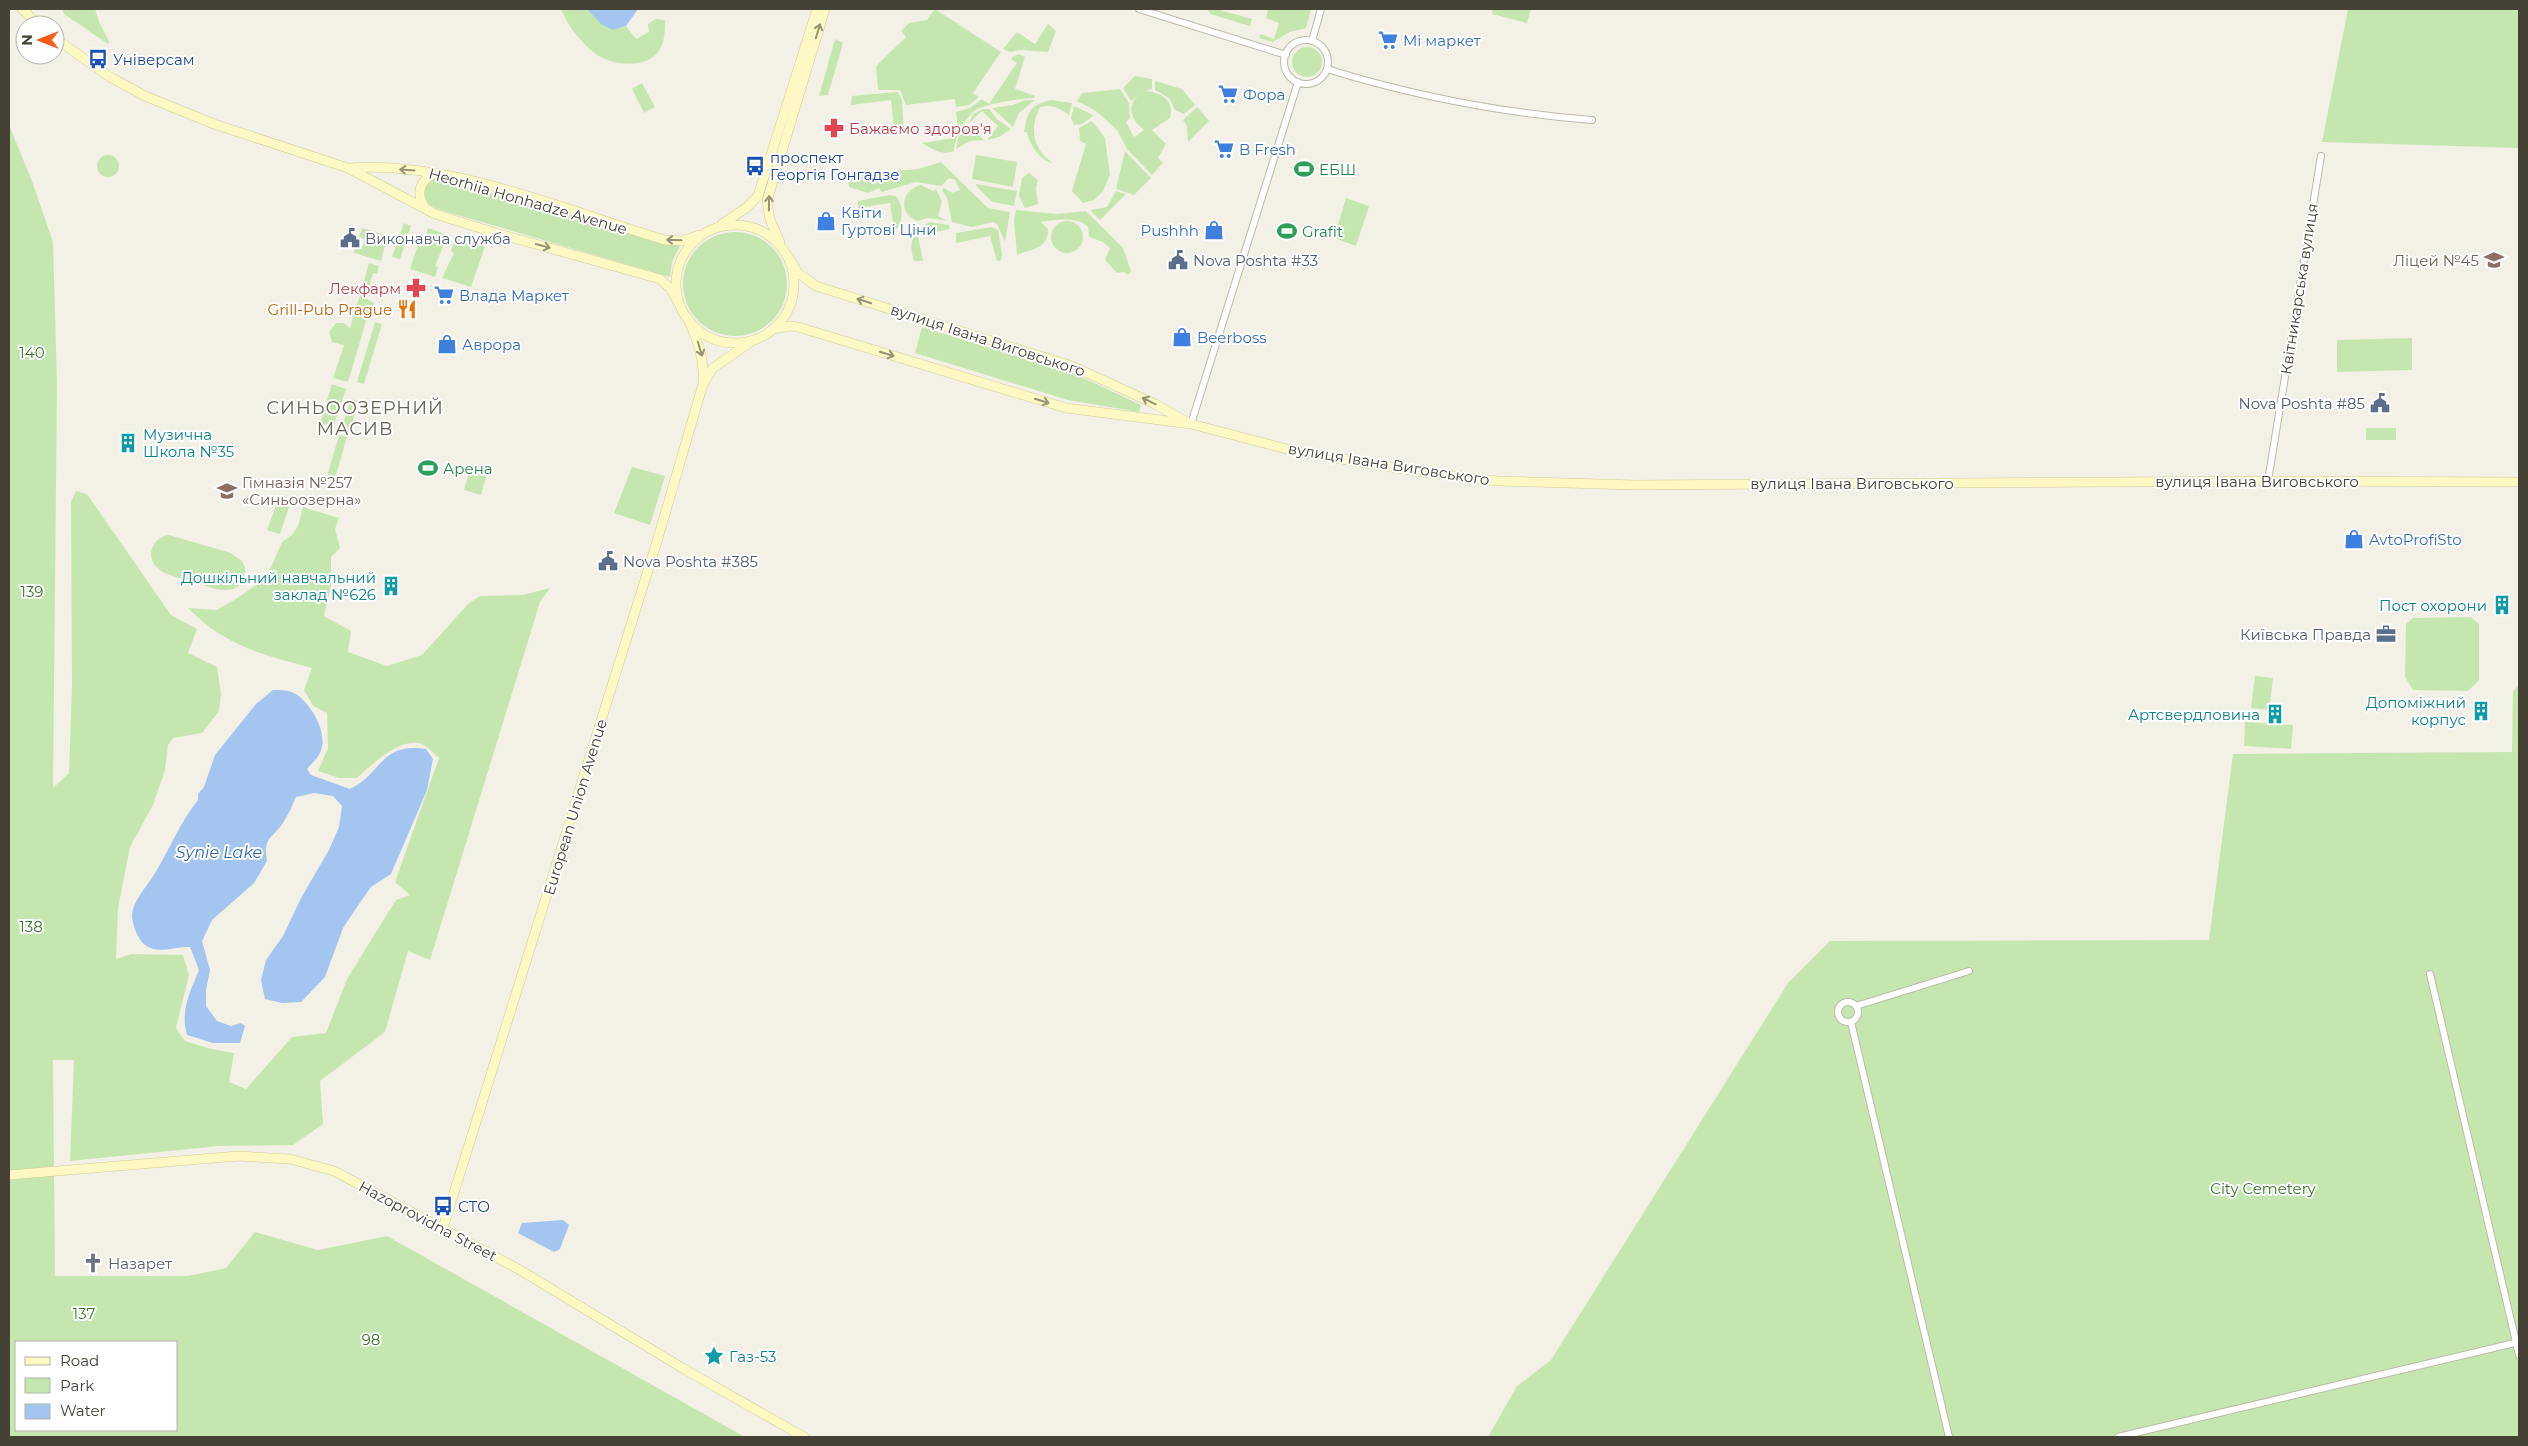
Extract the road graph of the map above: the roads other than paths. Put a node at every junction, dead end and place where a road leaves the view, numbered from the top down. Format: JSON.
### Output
{"nodes":[{"id":1,"x":816,"y":9,"type":"edge"},
{"id":2,"x":825,"y":9,"type":"edge"},
{"id":3,"x":1139,"y":9,"type":"edge"},
{"id":4,"x":1321,"y":9,"type":"edge"},
{"id":5,"x":1312,"y":41,"type":"junction"},
{"id":6,"x":65,"y":45,"type":"edge"},
{"id":7,"x":1286,"y":55,"type":"junction"},
{"id":8,"x":1327,"y":69,"type":"junction"},
{"id":9,"x":1298,"y":82,"type":"junction"},
{"id":10,"x":1592,"y":120,"type":"dead end"},
{"id":11,"x":2321,"y":156,"type":"dead end"},
{"id":12,"x":348,"y":168,"type":"junction"},
{"id":13,"x":435,"y":173,"type":"junction"},
{"id":14,"x":426,"y":209,"type":"junction"},
{"id":15,"x":718,"y":227,"type":"junction"},
{"id":16,"x":706,"y":232,"type":"junction"},
{"id":17,"x":783,"y":249,"type":"junction"},
{"id":18,"x":789,"y":258,"type":"junction"},
{"id":19,"x":681,"y":307,"type":"junction"},
{"id":20,"x":686,"y":317,"type":"junction"},
{"id":21,"x":773,"y":329,"type":"junction"},
{"id":22,"x":753,"y":340,"type":"junction"},
{"id":23,"x":703,"y":384,"type":"junction"},
{"id":24,"x":1191,"y":424,"type":"junction"},
{"id":25,"x":2268,"y":481,"type":"junction"},
{"id":26,"x":2519,"y":482,"type":"edge"},
{"id":27,"x":1969,"y":971,"type":"dead end"},
{"id":28,"x":2430,"y":974,"type":"dead end"},
{"id":29,"x":1856,"y":1006,"type":"junction"},
{"id":30,"x":1851,"y":1022,"type":"junction"},
{"id":31,"x":9,"y":1175,"type":"edge"},
{"id":32,"x":443,"y":1228,"type":"junction"},
{"id":33,"x":2518,"y":1342,"type":"edge"},
{"id":34,"x":2519,"y":1355,"type":"edge"},
{"id":35,"x":804,"y":1437,"type":"edge"},
{"id":36,"x":1949,"y":1437,"type":"edge"},
{"id":37,"x":2118,"y":1437,"type":"edge"}],
"edges":[{"from":1,"to":15,"type":"main road"},
{"from":17,"to":2,"type":"main road","one_way":true},
{"from":3,"to":7,"type":"street"},
{"from":4,"to":5,"type":"street"},
{"from":5,"to":7,"type":"street"},
{"from":5,"to":8,"type":"street"},
{"from":6,"to":12,"type":"main road","name":"Heorhiia Honhadze Avenue"},
{"from":7,"to":9,"type":"street"},
{"from":8,"to":9,"type":"street"},
{"from":8,"to":10,"type":"street"},
{"from":9,"to":24,"type":"street"},
{"from":11,"to":25,"type":"street","name":"Квітникарська вулиця"},
{"from":13,"to":12,"type":"main road","name":"Heorhiia Honhadze Avenue","one_way":true},
{"from":12,"to":14,"type":"main road","name":"Heorhiia Honhadze Avenue"},
{"from":13,"to":14,"type":"main road"},
{"from":16,"to":13,"type":"main road","name":"Heorhiia Honhadze Avenue","one_way":true},
{"from":14,"to":19,"type":"main road","name":"Heorhiia Honhadze Avenue","one_way":true},
{"from":15,"to":16,"type":"main road"},
{"from":15,"to":17,"type":"main road"},
{"from":16,"to":19,"type":"main road"},
{"from":17,"to":18,"type":"main road"},
{"from":18,"to":21,"type":"main road"},
{"from":24,"to":18,"type":"main road","name":"вулиця Івана Виговського","one_way":true},
{"from":19,"to":20,"type":"main road"},
{"from":20,"to":22,"type":"main road"},
{"from":20,"to":23,"type":"main road","name":"European Union Avenue","one_way":true},
{"from":21,"to":22,"type":"main road"},
{"from":21,"to":24,"type":"main road","name":"вулиця Івана Виговського","one_way":true},
{"from":22,"to":23,"type":"main road","name":"European Union Avenue"},
{"from":23,"to":32,"type":"main road","name":"European Union Avenue"},
{"from":24,"to":25,"type":"main road","name":"вулиця Івана Виговського"},
{"from":25,"to":26,"type":"main road","name":"вулиця Івана Виговського"},
{"from":27,"to":29,"type":"street"},
{"from":28,"to":33,"type":"street"},
{"from":29,"to":30,"type":"street"},
{"from":29,"to":30,"type":"street"},
{"from":30,"to":36,"type":"street"},
{"from":31,"to":32,"type":"main road","name":"Hazoprovidna Street"},
{"from":32,"to":35,"type":"main road","name":"Hazoprovidna Street"},
{"from":33,"to":34,"type":"street"},
{"from":33,"to":37,"type":"street"}]}
